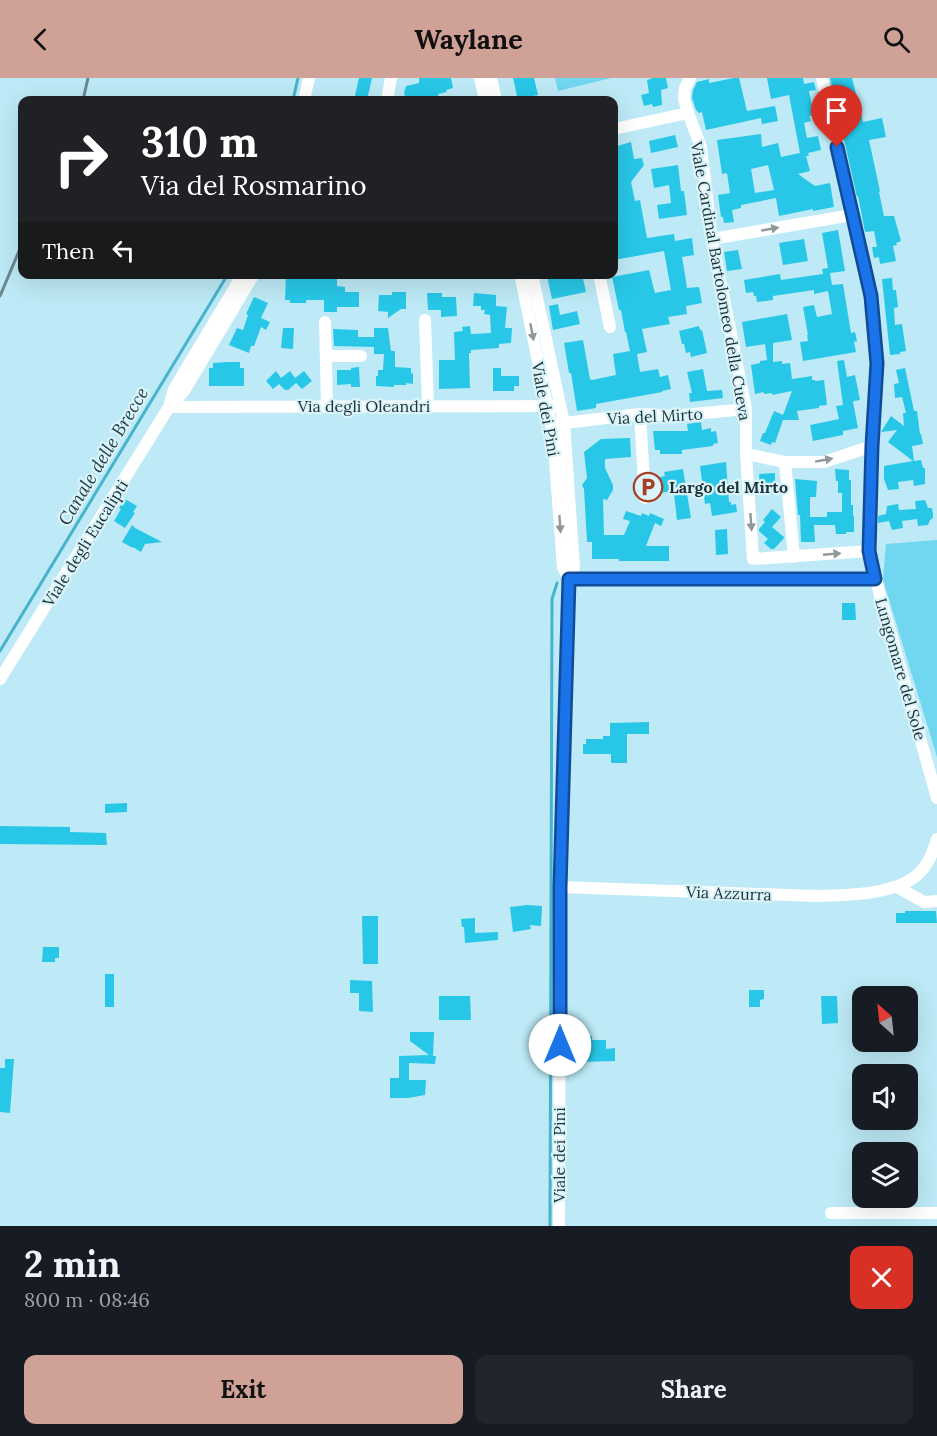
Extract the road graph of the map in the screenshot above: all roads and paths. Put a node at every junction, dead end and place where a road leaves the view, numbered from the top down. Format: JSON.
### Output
{"nodes":[{"id":1,"x":309,"y":78,"type":"edge"},
{"id":2,"x":317,"y":78,"type":"edge"},
{"id":3,"x":391,"y":78,"type":"edge"},
{"id":4,"x":480,"y":78,"type":"edge"},
{"id":5,"x":491,"y":78,"type":"edge"},
{"id":6,"x":690,"y":78,"type":"edge"},
{"id":7,"x":822,"y":78,"type":"edge"},
{"id":8,"x":305,"y":96,"type":"edge"},
{"id":9,"x":313,"y":96,"type":"edge"},
{"id":10,"x":388,"y":96,"type":"edge"},
{"id":11,"x":483,"y":96,"type":"edge"},
{"id":12,"x":495,"y":96,"type":"edge"},
{"id":13,"x":687,"y":113,"type":"junction"},
{"id":14,"x":618,"y":128,"type":"edge"},
{"id":15,"x":852,"y":215,"type":"junction"},
{"id":16,"x":712,"y":239,"type":"junction"},
{"id":17,"x":240,"y":279,"type":"edge"},
{"id":18,"x":251,"y":279,"type":"edge"},
{"id":19,"x":521,"y":279,"type":"edge"},
{"id":20,"x":533,"y":279,"type":"edge"},
{"id":21,"x":600,"y":279,"type":"edge"},
{"id":22,"x":425,"y":320,"type":"dead end"},
{"id":23,"x":325,"y":322,"type":"dead end"},
{"id":24,"x":610,"y":327,"type":"dead end"},
{"id":25,"x":326,"y":356,"type":"junction"},
{"id":26,"x":361,"y":356,"type":"dead end"},
{"id":27,"x":327,"y":406,"type":"junction"},
{"id":28,"x":428,"y":406,"type":"junction"},
{"id":29,"x":547,"y":406,"type":"junction"},
{"id":30,"x":560,"y":406,"type":"junction"},
{"id":31,"x":169,"y":407,"type":"junction"},
{"id":32,"x":746,"y":409,"type":"junction"},
{"id":33,"x":640,"y":414,"type":"junction"},
{"id":34,"x":564,"y":423,"type":"junction"},
{"id":35,"x":551,"y":425,"type":"junction"},
{"id":36,"x":872,"y":446,"type":"junction"},
{"id":37,"x":746,"y":454,"type":"junction"},
{"id":38,"x":785,"y":462,"type":"junction"},
{"id":39,"x":645,"y":498,"type":"dead end"},
{"id":40,"x":869,"y":551,"type":"junction"},
{"id":41,"x":794,"y":557,"type":"junction"},
{"id":42,"x":569,"y":579,"type":"junction"},
{"id":43,"x":875,"y":579,"type":"junction"},
{"id":44,"x":0,"y":679,"type":"edge"},
{"id":45,"x":937,"y":798,"type":"edge"},
{"id":46,"x":937,"y":839,"type":"edge"},
{"id":47,"x":560,"y":887,"type":"junction"},
{"id":48,"x":897,"y":887,"type":"junction"},
{"id":49,"x":937,"y":901,"type":"edge"},
{"id":50,"x":831,"y":1213,"type":"dead end"},
{"id":51,"x":937,"y":1213,"type":"edge"},
{"id":52,"x":559,"y":1226,"type":"edge"}],
"edges":[{"from":1,"to":8,"type":"street"},
{"from":2,"to":9,"type":"street"},
{"from":3,"to":10,"type":"street"},
{"from":4,"to":11,"type":"street"},
{"from":5,"to":12,"type":"street"},
{"from":6,"to":13,"type":"street"},
{"from":7,"to":15,"type":"street","name":"Lungomare del Sole"},
{"from":13,"to":14,"type":"street"},
{"from":13,"to":16,"type":"street","name":"Viale Cardinal Bartolomeo della Cueva"},
{"from":16,"to":15,"type":"street","one_way":true},
{"from":15,"to":36,"type":"street","name":"Lungomare del Sole"},
{"from":16,"to":32,"type":"street","name":"Viale Cardinal Bartolomeo della Cueva"},
{"from":17,"to":31,"type":"street","name":"Viale degli Eucalipti"},
{"from":18,"to":31,"type":"street","name":"Viale degli Eucalipti"},
{"from":19,"to":29,"type":"street","name":"Viale dei Pini","one_way":true},
{"from":20,"to":30,"type":"street","name":"Viale dei Pini"},
{"from":21,"to":24,"type":"street"},
{"from":22,"to":28,"type":"street"},
{"from":23,"to":25,"type":"street"},
{"from":25,"to":26,"type":"street"},
{"from":25,"to":27,"type":"street"},
{"from":27,"to":28,"type":"street","name":"Via degli Oleandri"},
{"from":27,"to":31,"type":"street","name":"Via degli Oleandri"},
{"from":28,"to":29,"type":"street","name":"Via degli Oleandri"},
{"from":29,"to":30,"type":"street","name":"Via degli Oleandri"},
{"from":29,"to":35,"type":"street","name":"Viale dei Pini"},
{"from":30,"to":34,"type":"street","name":"Viale dei Pini"},
{"from":31,"to":44,"type":"street","name":"Viale degli Eucalipti"},
{"from":32,"to":33,"type":"street","name":"Via del Mirto"},
{"from":32,"to":37,"type":"street","name":"Viale Cardinal Bartolomeo della Cueva"},
{"from":33,"to":34,"type":"street","name":"Via del Mirto"},
{"from":33,"to":39,"type":"street"},
{"from":34,"to":35,"type":"street","name":"Via del Mirto"},
{"from":34,"to":42,"type":"street","name":"Viale dei Pini"},
{"from":35,"to":42,"type":"street","name":"Viale dei Pini","one_way":true},
{"from":38,"to":36,"type":"street","one_way":true},
{"from":36,"to":40,"type":"street","name":"Lungomare del Sole"},
{"from":37,"to":38,"type":"street"},
{"from":37,"to":41,"type":"street","name":"Viale Cardinal Bartolomeo della Cueva","one_way":true},
{"from":38,"to":41,"type":"street"},
{"from":41,"to":40,"type":"street","one_way":true},
{"from":40,"to":43,"type":"street","name":"Lungomare del Sole"},
{"from":42,"to":43,"type":"street"},
{"from":42,"to":47,"type":"street","name":"Viale dei Pini"},
{"from":43,"to":45,"type":"street","name":"Lungomare del Sole"},
{"from":46,"to":48,"type":"street"},
{"from":47,"to":48,"type":"street","name":"Via Azzurra"},
{"from":47,"to":52,"type":"street","name":"Viale dei Pini"},
{"from":48,"to":49,"type":"street"},
{"from":50,"to":51,"type":"street"}]}
